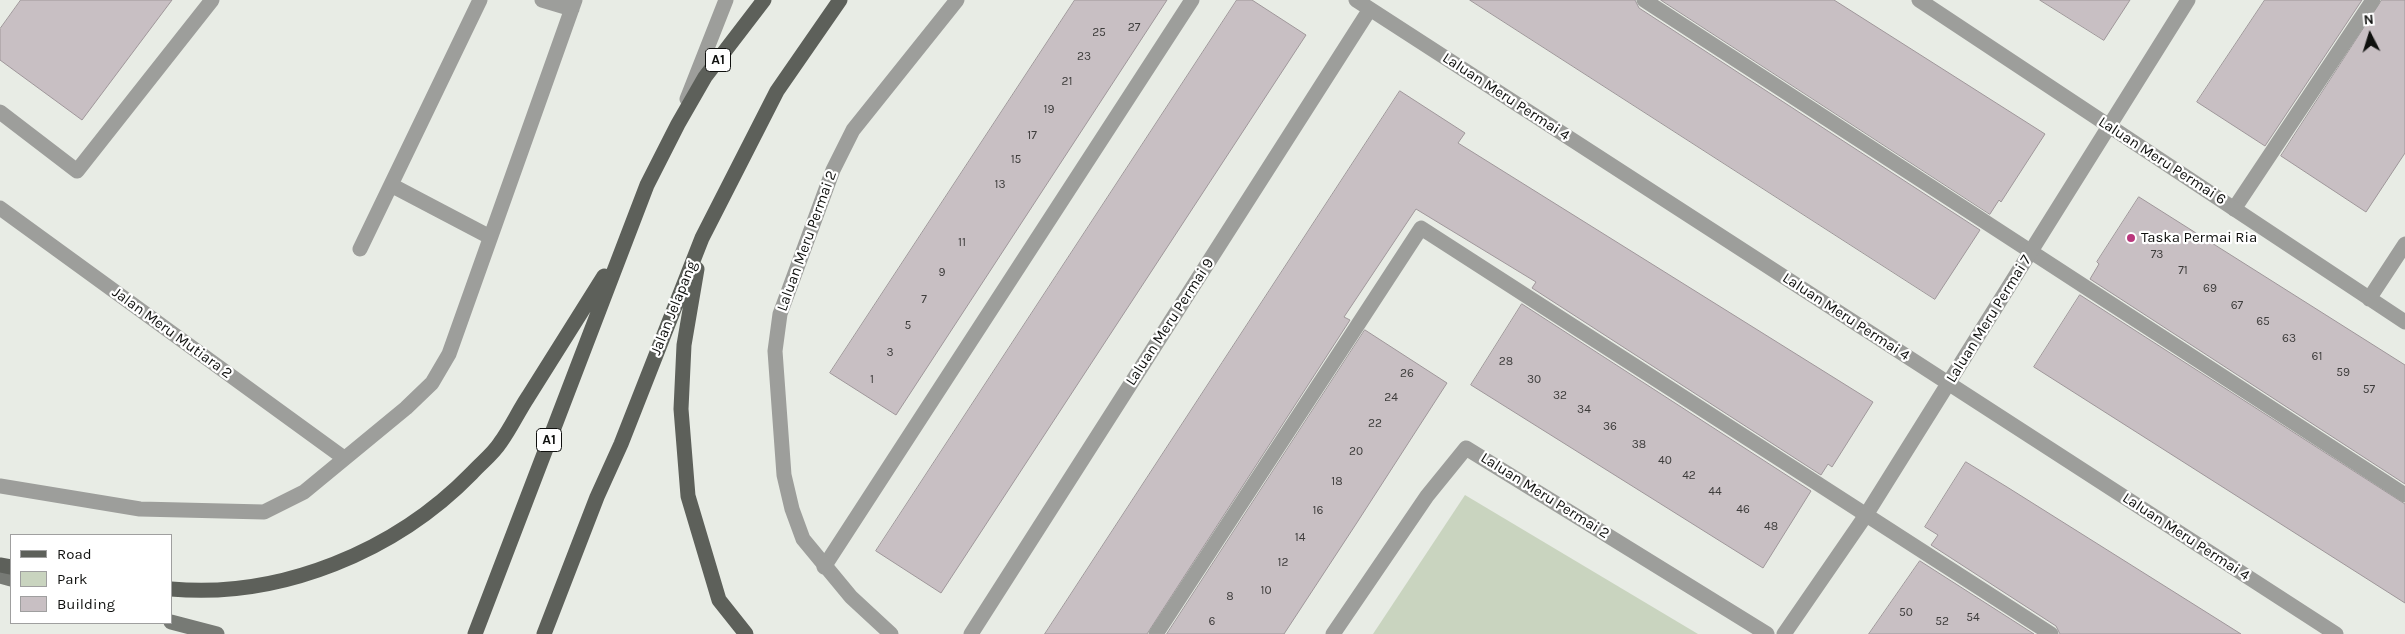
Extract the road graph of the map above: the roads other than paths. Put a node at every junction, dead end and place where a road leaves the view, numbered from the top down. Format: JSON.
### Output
{"nodes":[{"id":1,"x":212,"y":0,"type":"edge"},
{"id":2,"x":480,"y":0,"type":"edge"},
{"id":3,"x":542,"y":0,"type":"edge"},
{"id":4,"x":726,"y":0,"type":"edge"},
{"id":5,"x":764,"y":0,"type":"edge"},
{"id":6,"x":840,"y":0,"type":"edge"},
{"id":7,"x":957,"y":0,"type":"edge"},
{"id":8,"x":1192,"y":0,"type":"edge"},
{"id":9,"x":1356,"y":0,"type":"edge"},
{"id":10,"x":1644,"y":0,"type":"edge"},
{"id":11,"x":1919,"y":0,"type":"edge"},
{"id":12,"x":2188,"y":0,"type":"edge"},
{"id":13,"x":2373,"y":0,"type":"edge"},
{"id":14,"x":573,"y":4,"type":"edge"},
{"id":15,"x":1370,"y":9,"type":"junction"},
{"id":16,"x":0,"y":112,"type":"edge"},
{"id":17,"x":678,"y":124,"type":"junction"},
{"id":18,"x":2109,"y":126,"type":"junction"},
{"id":19,"x":391,"y":185,"type":"junction"},
{"id":20,"x":0,"y":208,"type":"edge"},
{"id":21,"x":2234,"y":209,"type":"junction"},
{"id":22,"x":490,"y":237,"type":"junction"},
{"id":23,"x":702,"y":238,"type":"junction"},
{"id":24,"x":2405,"y":244,"type":"edge"},
{"id":25,"x":622,"y":247,"type":"junction"},
{"id":26,"x":360,"y":249,"type":"dead end"},
{"id":27,"x":2030,"y":253,"type":"junction"},
{"id":28,"x":2369,"y":298,"type":"junction"},
{"id":29,"x":2405,"y":322,"type":"edge"},
{"id":30,"x":1948,"y":384,"type":"junction"},
{"id":31,"x":344,"y":458,"type":"junction"},
{"id":32,"x":0,"y":486,"type":"edge"},
{"id":33,"x":2405,"y":495,"type":"edge"},
{"id":34,"x":1866,"y":515,"type":"junction"},
{"id":35,"x":824,"y":567,"type":"junction"},
{"id":36,"x":172,"y":589,"type":"edge"},
{"id":37,"x":172,"y":622,"type":"edge"},
{"id":38,"x":217,"y":634,"type":"edge"},
{"id":39,"x":475,"y":634,"type":"edge"},
{"id":40,"x":544,"y":634,"type":"edge"},
{"id":41,"x":746,"y":634,"type":"edge"},
{"id":42,"x":891,"y":634,"type":"edge"},
{"id":43,"x":971,"y":634,"type":"edge"},
{"id":44,"x":1156,"y":634,"type":"edge"},
{"id":45,"x":1333,"y":634,"type":"edge"},
{"id":46,"x":1767,"y":634,"type":"edge"},
{"id":47,"x":1784,"y":634,"type":"edge"},
{"id":48,"x":2051,"y":634,"type":"edge"},
{"id":49,"x":2336,"y":634,"type":"edge"}],
"edges":[{"from":1,"to":16,"type":"street"},
{"from":2,"to":19,"type":"street"},
{"from":3,"to":14,"type":"street"},
{"from":4,"to":17,"type":"street"},
{"from":5,"to":17,"type":"main road","number":"A1"},
{"from":6,"to":23,"type":"main road","name":"Jalan Jelapang"},
{"from":7,"to":35,"type":"street","name":"Laluan Meru Permai 2"},
{"from":8,"to":35,"type":"street"},
{"from":9,"to":15,"type":"street","name":"Laluan Meru Permai 4"},
{"from":10,"to":27,"type":"street"},
{"from":11,"to":18,"type":"street","name":"Laluan Meru Permai 6"},
{"from":12,"to":18,"type":"street","name":"Laluan Meru Permai 7"},
{"from":13,"to":21,"type":"street"},
{"from":14,"to":22,"type":"street"},
{"from":15,"to":30,"type":"street","name":"Laluan Meru Permai 4"},
{"from":15,"to":43,"type":"street","name":"Laluan Meru Permai 9"},
{"from":17,"to":25,"type":"main road","number":"A1"},
{"from":18,"to":21,"type":"street","name":"Laluan Meru Permai 6"},
{"from":18,"to":27,"type":"street","name":"Laluan Meru Permai 7"},
{"from":19,"to":22,"type":"street"},
{"from":19,"to":26,"type":"street"},
{"from":20,"to":31,"type":"street","name":"Jalan Meru Mutiara 2"},
{"from":21,"to":28,"type":"street","name":"Laluan Meru Permai 6"},
{"from":22,"to":31,"type":"street"},
{"from":23,"to":40,"type":"main road","name":"Jalan Jelapang"},
{"from":23,"to":41,"type":"main road"},
{"from":24,"to":28,"type":"street"},
{"from":25,"to":36,"type":"main road"},
{"from":25,"to":39,"type":"main road","number":"A1"},
{"from":27,"to":30,"type":"street","name":"Laluan Meru Permai 7"},
{"from":27,"to":33,"type":"street"},
{"from":28,"to":29,"type":"street","name":"Laluan Meru Permai 6"},
{"from":30,"to":34,"type":"street","name":"Laluan Meru Permai 7"},
{"from":30,"to":49,"type":"street","name":"Laluan Meru Permai 4"},
{"from":31,"to":32,"type":"street"},
{"from":34,"to":44,"type":"street"},
{"from":34,"to":47,"type":"street","name":"Laluan Meru Permai 7"},
{"from":34,"to":48,"type":"street"},
{"from":35,"to":42,"type":"street","name":"Laluan Meru Permai 2"},
{"from":37,"to":38,"type":"main road"},
{"from":45,"to":46,"type":"street","name":"Laluan Meru Permai 2"}]}
